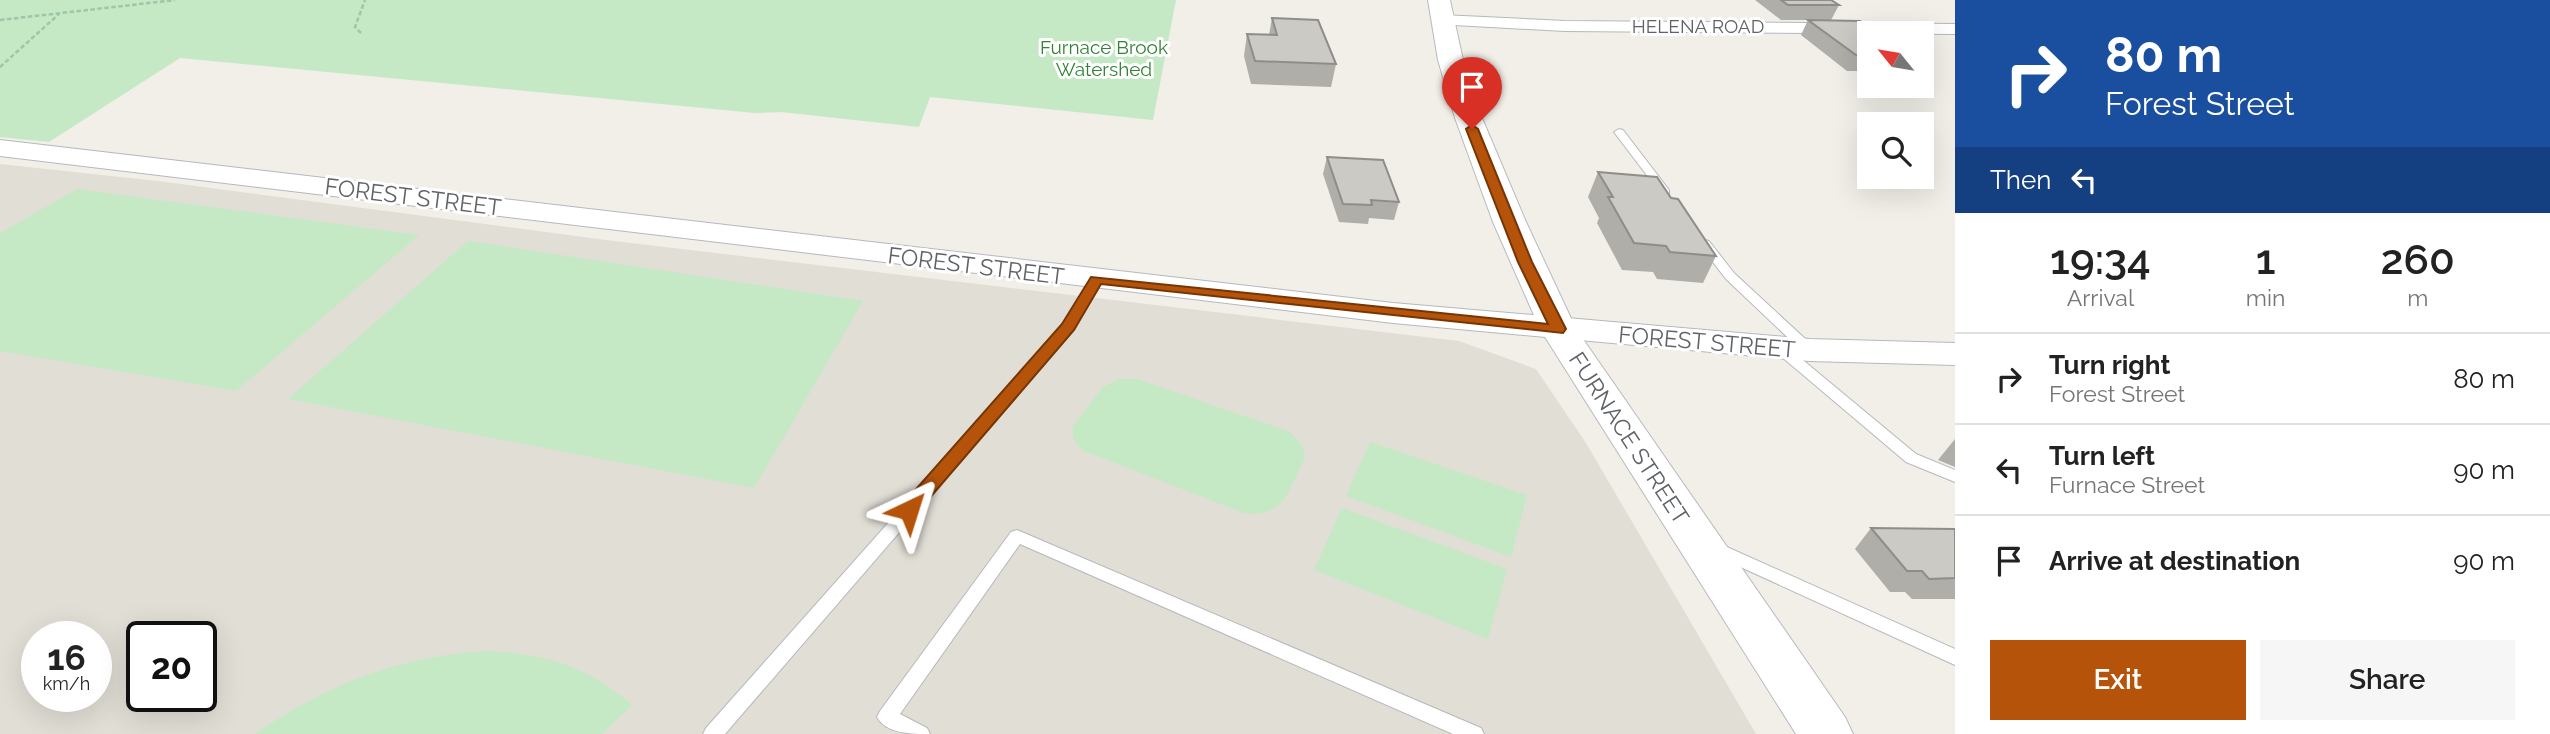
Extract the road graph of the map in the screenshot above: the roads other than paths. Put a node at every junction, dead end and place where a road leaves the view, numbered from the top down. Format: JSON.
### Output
{"nodes":[{"id":1,"x":1441,"y":10,"type":"edge"},
{"id":2,"x":1955,"y":29,"type":"edge"},
{"id":3,"x":1619,"y":132,"type":"dead end"},
{"id":4,"x":0,"y":148,"type":"edge"},
{"id":5,"x":1670,"y":198,"type":"edge"},
{"id":6,"x":1696,"y":232,"type":"edge"},
{"id":7,"x":1097,"y":280,"type":"junction"},
{"id":8,"x":1558,"y":329,"type":"junction"},
{"id":9,"x":1795,"y":349,"type":"junction"},
{"id":10,"x":1955,"y":354,"type":"edge"},
{"id":11,"x":1955,"y":476,"type":"edge"},
{"id":12,"x":1695,"y":538,"type":"junction"},
{"id":13,"x":1955,"y":657,"type":"edge"},
{"id":14,"x":713,"y":734,"type":"edge"},
{"id":15,"x":920,"y":734,"type":"edge"},
{"id":16,"x":1474,"y":734,"type":"edge"},
{"id":17,"x":1826,"y":734,"type":"edge"}],
"edges":[{"from":1,"to":2,"type":"street","name":"HELENA ROAD"},
{"from":1,"to":8,"type":"main road","name":"FURNACE STREET"},
{"from":3,"to":5,"type":"lane"},
{"from":4,"to":7,"type":"street","name":"FOREST STREET"},
{"from":6,"to":9,"type":"lane"},
{"from":7,"to":8,"type":"street","name":"FOREST STREET"},
{"from":7,"to":14,"type":"lane"},
{"from":8,"to":9,"type":"street","name":"FOREST STREET"},
{"from":8,"to":12,"type":"main road","name":"FURNACE STREET"},
{"from":9,"to":10,"type":"street","name":"FOREST STREET"},
{"from":9,"to":11,"type":"lane"},
{"from":12,"to":13,"type":"lane"},
{"from":12,"to":17,"type":"main road","name":"FURNACE STREET"},
{"from":15,"to":16,"type":"lane"}]}
